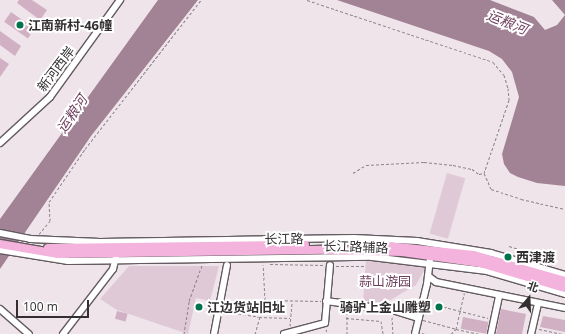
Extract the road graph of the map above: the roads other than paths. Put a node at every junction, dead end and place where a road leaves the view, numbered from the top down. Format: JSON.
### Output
{"nodes":[{"id":1,"x":120,"y":0,"type":"edge"},
{"id":2,"x":0,"y":143,"type":"edge"},
{"id":3,"x":0,"y":233,"type":"edge"},
{"id":4,"x":0,"y":239,"type":"edge"},
{"id":5,"x":0,"y":244,"type":"edge"},
{"id":6,"x":28,"y":247,"type":"junction"},
{"id":7,"x":0,"y":250,"type":"edge"},
{"id":8,"x":116,"y":254,"type":"junction"},
{"id":9,"x":430,"y":259,"type":"junction"},
{"id":10,"x":227,"y":264,"type":"dead end"},
{"id":11,"x":330,"y":265,"type":"road end"},
{"id":12,"x":565,"y":275,"type":"edge"},
{"id":13,"x":428,"y":276,"type":"junction"},
{"id":14,"x":565,"y":281,"type":"edge"},
{"id":15,"x":565,"y":288,"type":"edge"},
{"id":16,"x":565,"y":294,"type":"edge"},
{"id":17,"x":499,"y":295,"type":"junction"},
{"id":18,"x":326,"y":301,"type":"junction"},
{"id":19,"x":538,"y":303,"type":"junction"},
{"id":20,"x":565,"y":308,"type":"edge"},
{"id":21,"x":0,"y":309,"type":"edge"},
{"id":22,"x":419,"y":318,"type":"junction"},
{"id":23,"x":532,"y":331,"type":"edge"},
{"id":24,"x":287,"y":333,"type":"edge"},
{"id":25,"x":29,"y":334,"type":"edge"},
{"id":26,"x":63,"y":334,"type":"edge"},
{"id":27,"x":214,"y":334,"type":"edge"},
{"id":28,"x":222,"y":334,"type":"edge"},
{"id":29,"x":415,"y":334,"type":"edge"},
{"id":30,"x":491,"y":334,"type":"edge"}],
"edges":[{"from":1,"to":2,"type":"street","name":"新河西岸"},
{"from":3,"to":6,"type":"street","name":"长江路辅路"},
{"from":4,"to":6,"type":"main road","name":"长江路"},
{"from":5,"to":6,"type":"main road","name":"长江路"},
{"from":6,"to":7,"type":"street","name":"长江路辅路"},
{"from":6,"to":8,"type":"main road","name":"长江路"},
{"from":6,"to":8,"type":"street","name":"长江路辅路"},
{"from":6,"to":12,"type":"street","name":"长江路辅路"},
{"from":8,"to":9,"type":"main road","name":"长江路"},
{"from":8,"to":14,"type":"main road","name":"长江路"},
{"from":8,"to":26,"type":"street"},
{"from":9,"to":13,"type":"street"},
{"from":9,"to":15,"type":"main road","name":"长江路"},
{"from":9,"to":16,"type":"street"},
{"from":10,"to":27,"type":"street"},
{"from":11,"to":18,"type":"street"},
{"from":13,"to":17,"type":"street"},
{"from":13,"to":22,"type":"street"},
{"from":17,"to":19,"type":"street"},
{"from":17,"to":30,"type":"street"},
{"from":18,"to":22,"type":"street"},
{"from":18,"to":24,"type":"street"},
{"from":19,"to":20,"type":"street"},
{"from":19,"to":23,"type":"street"},
{"from":21,"to":25,"type":"street"},
{"from":22,"to":29,"type":"street"},
{"from":27,"to":28,"type":"street"}]}
